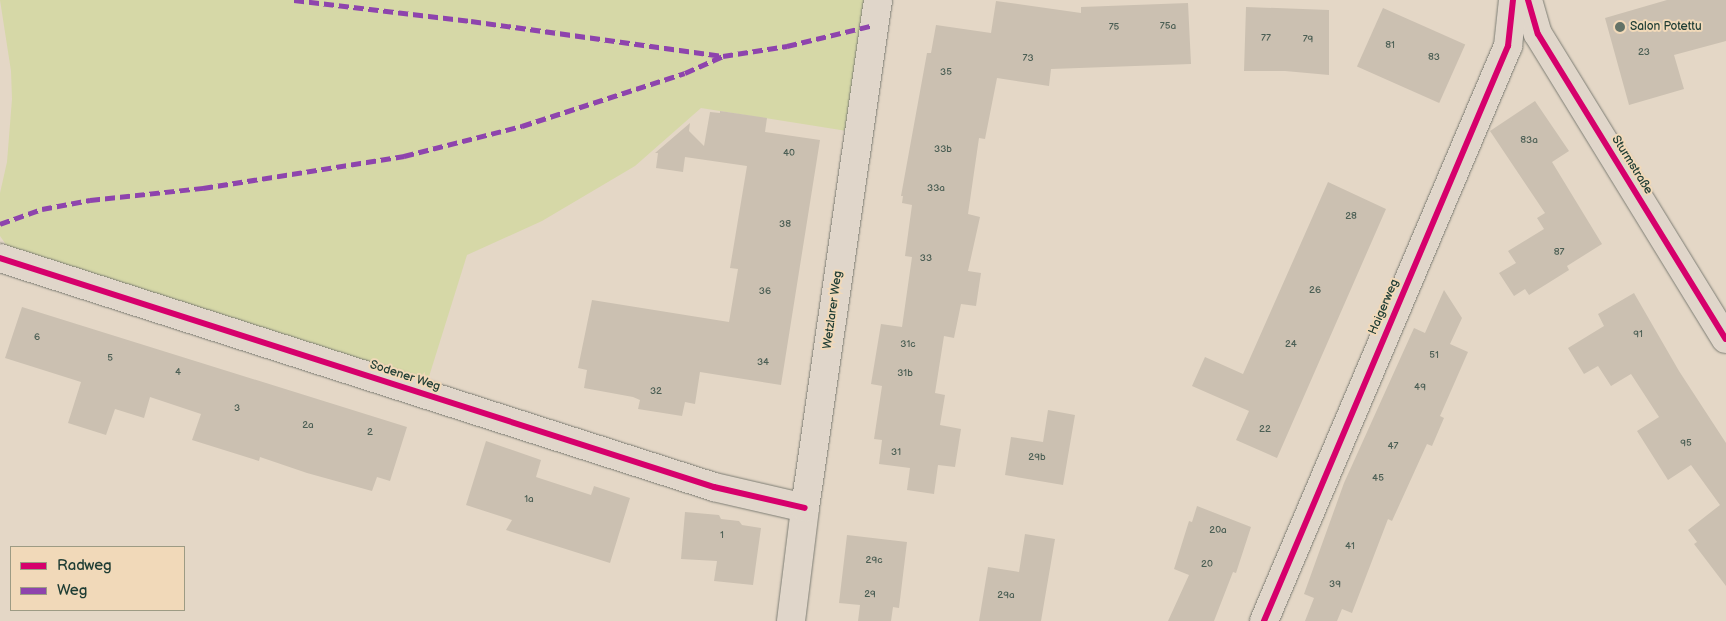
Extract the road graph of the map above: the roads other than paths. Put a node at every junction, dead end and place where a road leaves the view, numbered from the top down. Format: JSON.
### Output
{"nodes":[{"id":1,"x":878,"y":0,"type":"edge"},
{"id":2,"x":1513,"y":0,"type":"edge"},
{"id":3,"x":1528,"y":0,"type":"edge"},
{"id":4,"x":0,"y":258,"type":"edge"},
{"id":5,"x":1726,"y":338,"type":"edge"},
{"id":6,"x":805,"y":508,"type":"junction"},
{"id":7,"x":790,"y":621,"type":"edge"},
{"id":8,"x":1264,"y":621,"type":"edge"}],
"edges":[{"from":1,"to":6,"type":"street","name":"Wetzlarer Weg"},
{"from":2,"to":8,"type":"street","name":"Haigerweg"},
{"from":3,"to":5,"type":"street","name":"Sturmstraße"},
{"from":4,"to":6,"type":"street","name":"Sodener Weg"},
{"from":6,"to":7,"type":"street","name":"Wetzlarer Weg"}]}
